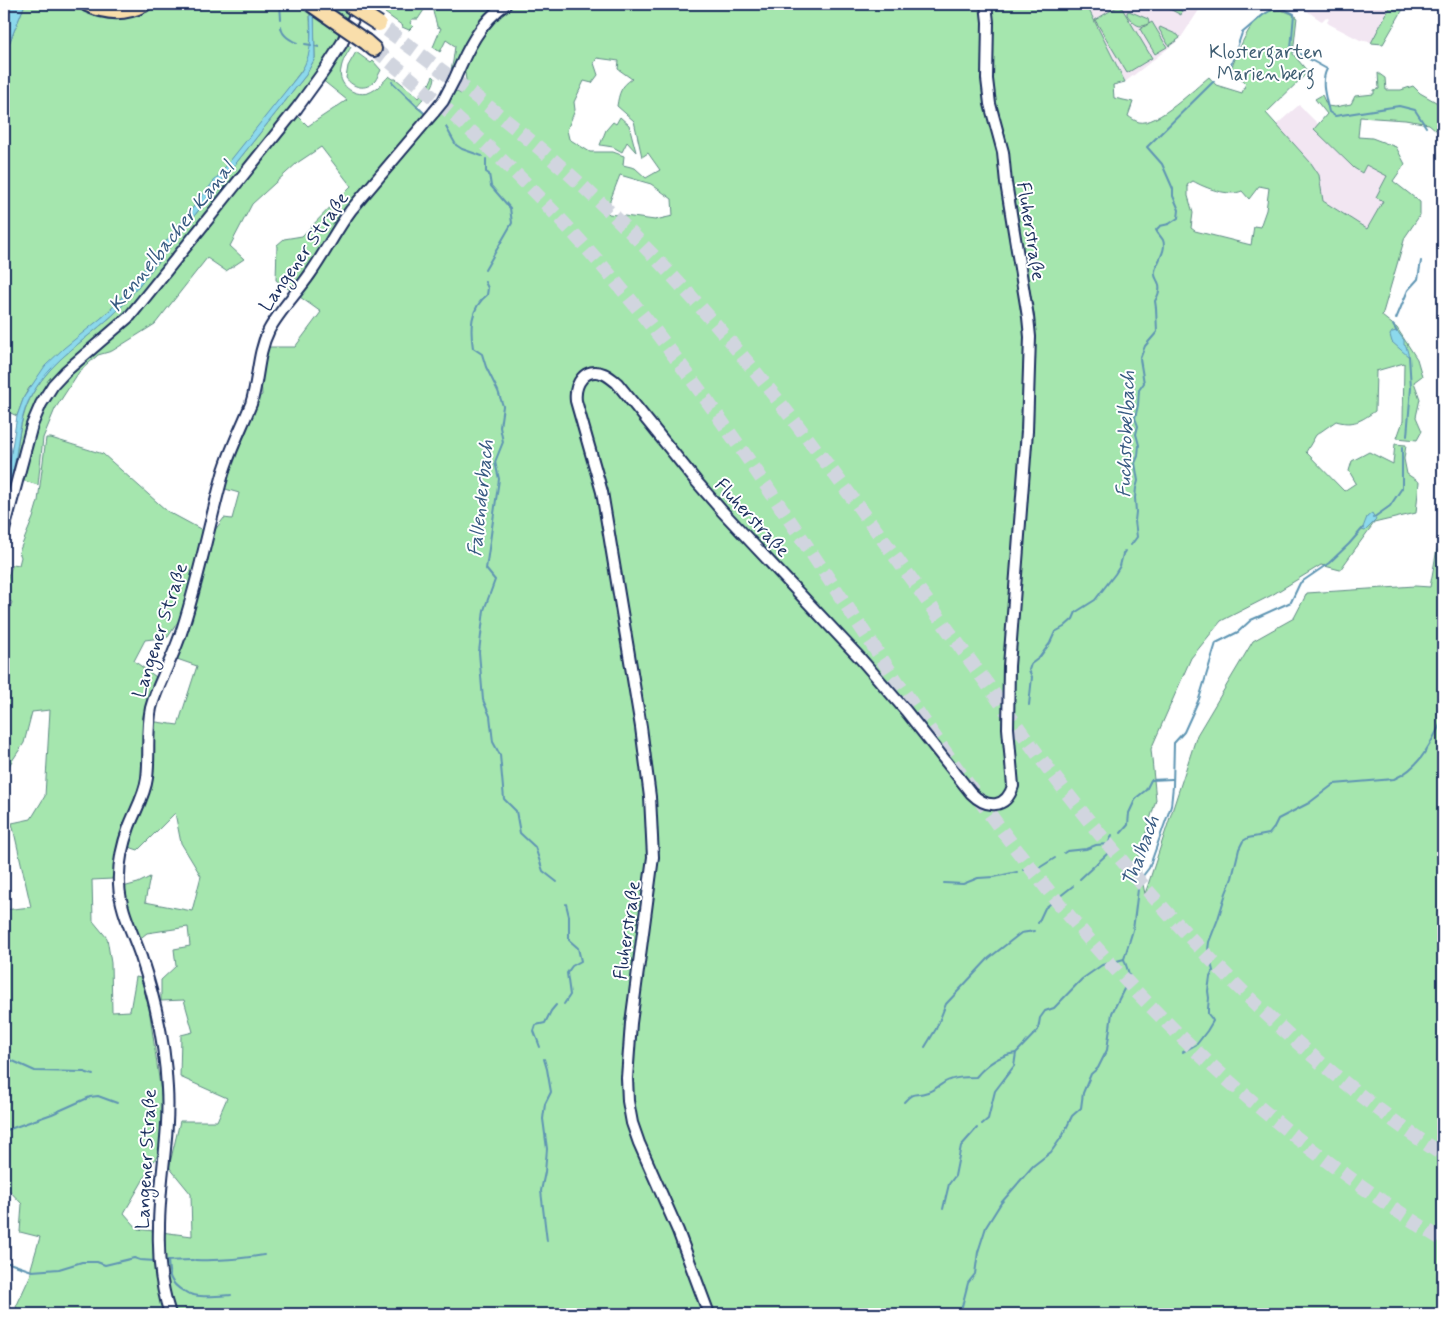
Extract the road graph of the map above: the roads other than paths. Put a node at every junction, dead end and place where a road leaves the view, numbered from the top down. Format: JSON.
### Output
{"nodes":[{"id":1,"x":87,"y":4,"type":"edge"},
{"id":2,"x":144,"y":4,"type":"edge"},
{"id":3,"x":311,"y":4,"type":"edge"},
{"id":4,"x":348,"y":4,"type":"edge"},
{"id":5,"x":360,"y":4,"type":"edge"},
{"id":6,"x":506,"y":4,"type":"edge"},
{"id":7,"x":986,"y":4,"type":"edge"},
{"id":8,"x":383,"y":27,"type":"tunnel mouth"},
{"id":9,"x":370,"y":46,"type":"tunnel mouth"},
{"id":10,"x":4,"y":530,"type":"edge"},
{"id":11,"x":170,"y":1314,"type":"edge"},
{"id":12,"x":709,"y":1314,"type":"edge"}],
"edges":[{"from":1,"to":2,"type":"highway"},
{"from":3,"to":9,"type":"highway","bridge":true},
{"from":4,"to":8,"type":"highway","bridge":true},
{"from":5,"to":10,"type":"street"},
{"from":6,"to":11,"type":"street","name":"Langener Straße","bridge":true},
{"from":7,"to":12,"type":"street","name":"Fluherstraße"}]}
